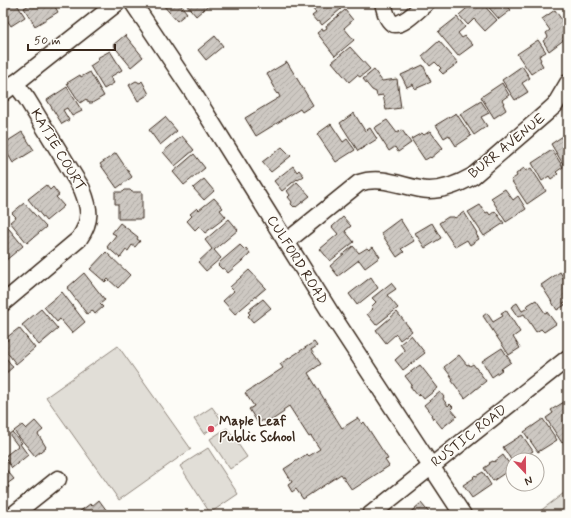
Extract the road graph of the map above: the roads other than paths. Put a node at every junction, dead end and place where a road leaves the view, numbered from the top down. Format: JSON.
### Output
{"nodes":[{"id":1,"x":117,"y":3,"type":"edge"},
{"id":2,"x":133,"y":3,"type":"edge"},
{"id":3,"x":383,"y":3,"type":"edge"},
{"id":4,"x":426,"y":3,"type":"edge"},
{"id":5,"x":568,"y":83,"type":"edge"},
{"id":6,"x":9,"y":88,"type":"edge"},
{"id":7,"x":286,"y":242,"type":"junction"},
{"id":8,"x":3,"y":303,"type":"edge"},
{"id":9,"x":568,"y":358,"type":"edge"},
{"id":10,"x":430,"y":467,"type":"junction"},
{"id":11,"x":58,"y":478,"type":"dead end"},
{"id":12,"x":13,"y":515,"type":"edge"},
{"id":13,"x":370,"y":515,"type":"edge"},
{"id":14,"x":463,"y":515,"type":"edge"}],
"edges":[{"from":1,"to":6,"type":"street"},
{"from":2,"to":7,"type":"street","name":"CULFORD ROAD"},
{"from":3,"to":4,"type":"street"},
{"from":5,"to":7,"type":"street","name":"BURR AVENUE"},
{"from":6,"to":8,"type":"street","name":"KATIE COURT"},
{"from":7,"to":10,"type":"street","name":"CULFORD ROAD"},
{"from":9,"to":10,"type":"street","name":"RUSTIC ROAD"},
{"from":10,"to":13,"type":"street","name":"RUSTIC ROAD"},
{"from":10,"to":14,"type":"street","name":"CULFORD ROAD"},
{"from":11,"to":12,"type":"street"}]}
